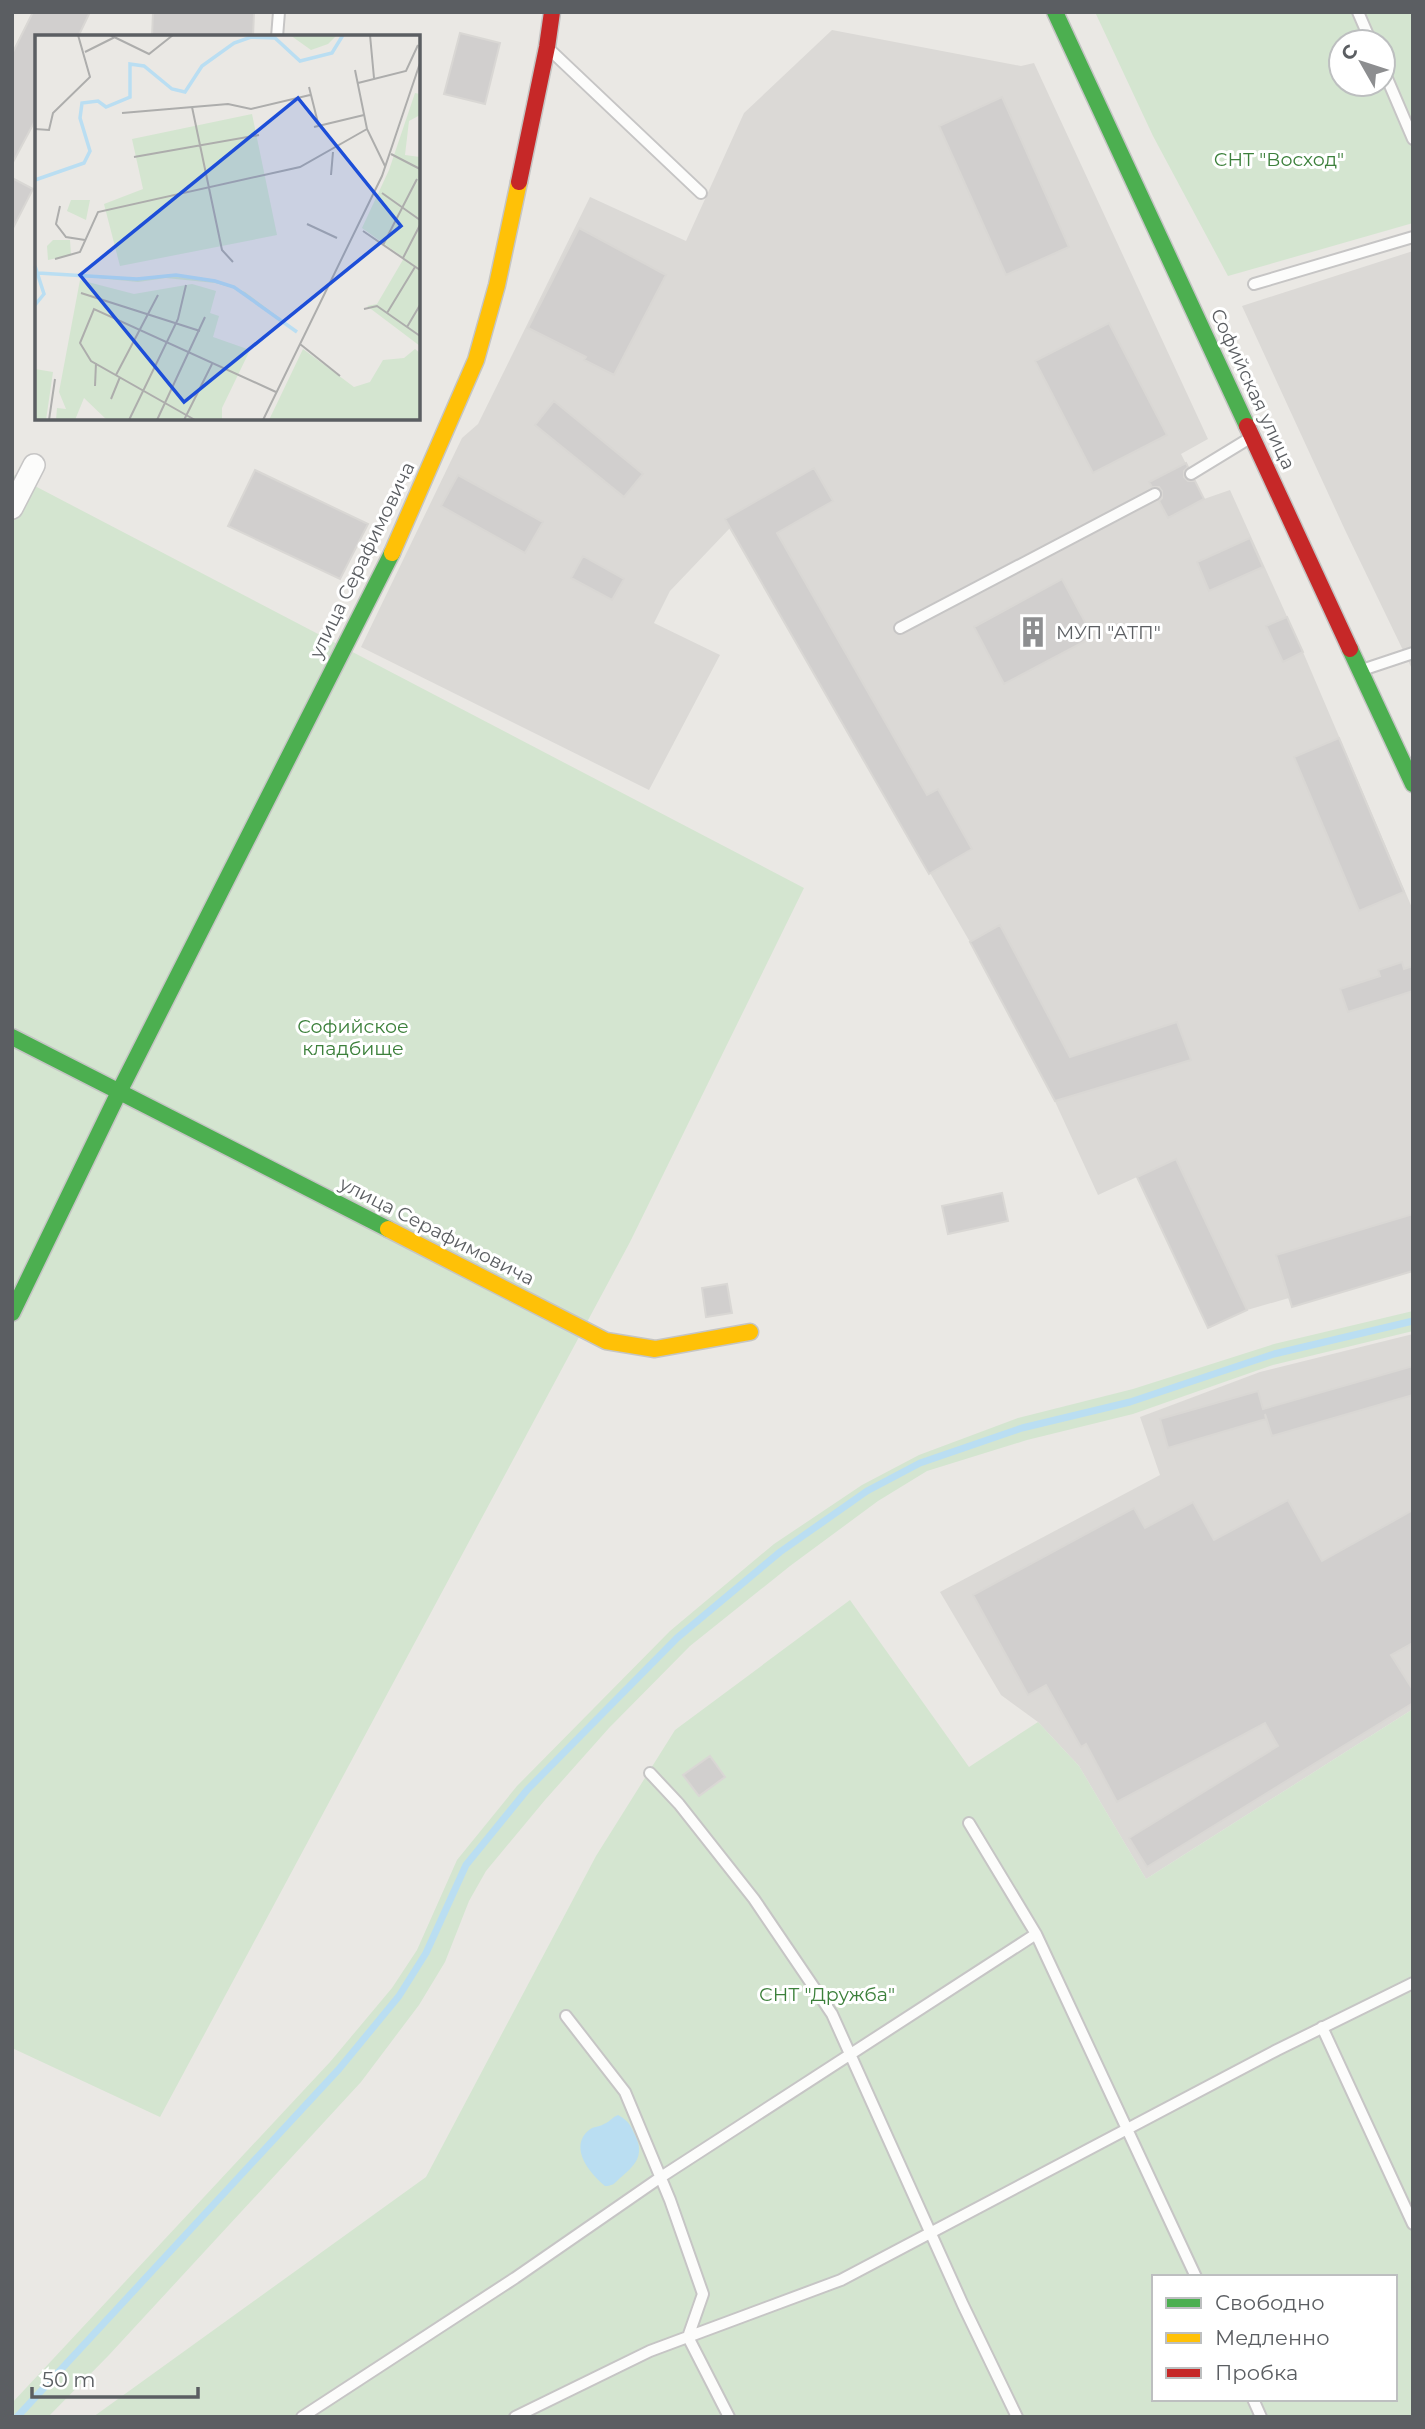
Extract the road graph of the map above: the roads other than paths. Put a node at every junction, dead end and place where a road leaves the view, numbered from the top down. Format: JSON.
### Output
{"nodes":[{"id":1,"x":279,"y":12,"type":"edge"},
{"id":2,"x":552,"y":12,"type":"edge"},
{"id":3,"x":1055,"y":12,"type":"edge"},
{"id":4,"x":277,"y":35,"type":"edge"},
{"id":5,"x":547,"y":47,"type":"junction"},
{"id":6,"x":1396,"y":98,"type":"edge"},
{"id":7,"x":1413,"y":138,"type":"edge"},
{"id":8,"x":701,"y":193,"type":"dead end"},
{"id":9,"x":1413,"y":237,"type":"edge"},
{"id":10,"x":1254,"y":284,"type":"dead end"},
{"id":11,"x":1252,"y":436,"type":"junction"},
{"id":12,"x":34,"y":465,"type":"dead end"},
{"id":13,"x":1191,"y":474,"type":"dead end"},
{"id":14,"x":1155,"y":494,"type":"dead end"},
{"id":15,"x":12,"y":508,"type":"edge"},
{"id":16,"x":900,"y":628,"type":"dead end"},
{"id":17,"x":1413,"y":653,"type":"edge"},
{"id":18,"x":1360,"y":670,"type":"junction"},
{"id":19,"x":1413,"y":784,"type":"edge"},
{"id":20,"x":12,"y":1037,"type":"edge"},
{"id":21,"x":120,"y":1092,"type":"junction"},
{"id":22,"x":12,"y":1313,"type":"edge"},
{"id":23,"x":750,"y":1332,"type":"dead end"},
{"id":24,"x":650,"y":1773,"type":"dead end"},
{"id":25,"x":968,"y":1823,"type":"dead end"},
{"id":26,"x":1036,"y":1934,"type":"junction"},
{"id":27,"x":1413,"y":1983,"type":"edge"},
{"id":28,"x":566,"y":2016,"type":"dead end"},
{"id":29,"x":1322,"y":2027,"type":"junction"},
{"id":30,"x":850,"y":2054,"type":"junction"},
{"id":31,"x":1127,"y":2130,"type":"junction"},
{"id":32,"x":661,"y":2177,"type":"junction"},
{"id":33,"x":1413,"y":2224,"type":"edge"},
{"id":34,"x":931,"y":2233,"type":"junction"},
{"id":35,"x":1195,"y":2275,"type":"edge"},
{"id":36,"x":688,"y":2337,"type":"junction"},
{"id":37,"x":1254,"y":2401,"type":"edge"},
{"id":38,"x":302,"y":2417,"type":"edge"},
{"id":39,"x":515,"y":2417,"type":"edge"},
{"id":40,"x":729,"y":2417,"type":"edge"},
{"id":41,"x":1017,"y":2417,"type":"edge"},
{"id":42,"x":1261,"y":2417,"type":"edge"}],
"edges":[{"from":1,"to":4,"type":"lane"},
{"from":2,"to":5,"type":"street","name":"улица Серафимовича"},
{"from":3,"to":11,"type":"street","name":"Софийская улица"},
{"from":5,"to":8,"type":"lane"},
{"from":5,"to":21,"type":"street","name":"улица Серафимовича"},
{"from":6,"to":7,"type":"lane"},
{"from":9,"to":10,"type":"lane"},
{"from":11,"to":13,"type":"lane"},
{"from":11,"to":18,"type":"street","name":"Софийская улица"},
{"from":12,"to":15,"type":"street"},
{"from":14,"to":16,"type":"lane"},
{"from":17,"to":18,"type":"lane"},
{"from":18,"to":19,"type":"street","name":"Софийская улица"},
{"from":20,"to":21,"type":"street","name":"улица Серафимовича"},
{"from":21,"to":22,"type":"street","name":"улица Серафимовича"},
{"from":21,"to":23,"type":"street","name":"улица Серафимовича"},
{"from":24,"to":30,"type":"lane"},
{"from":25,"to":26,"type":"lane"},
{"from":26,"to":30,"type":"lane"},
{"from":26,"to":31,"type":"lane"},
{"from":27,"to":29,"type":"lane"},
{"from":28,"to":32,"type":"lane"},
{"from":29,"to":31,"type":"lane"},
{"from":29,"to":33,"type":"lane"},
{"from":30,"to":32,"type":"lane"},
{"from":30,"to":34,"type":"lane"},
{"from":31,"to":34,"type":"lane"},
{"from":31,"to":35,"type":"lane"},
{"from":32,"to":36,"type":"lane"},
{"from":32,"to":38,"type":"lane"},
{"from":34,"to":36,"type":"lane"},
{"from":34,"to":41,"type":"lane"},
{"from":36,"to":39,"type":"lane"},
{"from":36,"to":40,"type":"lane"},
{"from":37,"to":42,"type":"lane"}]}
